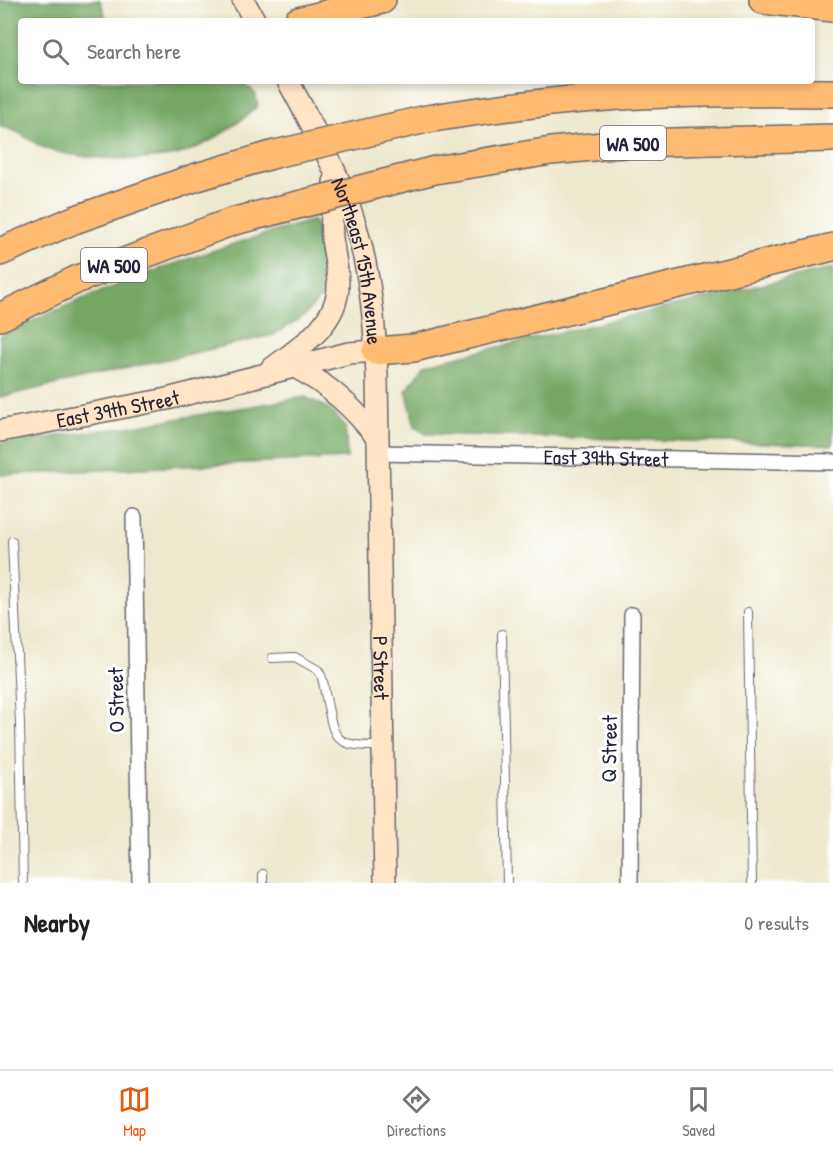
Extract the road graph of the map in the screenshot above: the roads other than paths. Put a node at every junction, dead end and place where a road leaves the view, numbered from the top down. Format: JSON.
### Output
{"nodes":[{"id":1,"x":243,"y":0,"type":"edge"},
{"id":2,"x":382,"y":0,"type":"edge"},
{"id":3,"x":763,"y":0,"type":"edge"},
{"id":4,"x":833,"y":8,"type":"edge"},
{"id":5,"x":253,"y":18,"type":"edge"},
{"id":6,"x":310,"y":18,"type":"edge"},
{"id":7,"x":290,"y":84,"type":"edge"},
{"id":8,"x":833,"y":93,"type":"edge"},
{"id":9,"x":833,"y":138,"type":"edge"},
{"id":10,"x":335,"y":173,"type":"junction"},
{"id":11,"x":833,"y":247,"type":"edge"},
{"id":12,"x":0,"y":252,"type":"edge"},
{"id":13,"x":0,"y":317,"type":"edge"},
{"id":14,"x":376,"y":351,"type":"junction"},
{"id":15,"x":295,"y":367,"type":"junction"},
{"id":16,"x":263,"y":375,"type":"junction"},
{"id":17,"x":0,"y":431,"type":"edge"},
{"id":18,"x":378,"y":446,"type":"junction"},
{"id":19,"x":833,"y":462,"type":"edge"},
{"id":20,"x":134,"y":517,"type":"dead end"},
{"id":21,"x":12,"y":541,"type":"dead end"},
{"id":22,"x":748,"y":612,"type":"dead end"},
{"id":23,"x":632,"y":615,"type":"dead end"},
{"id":24,"x":502,"y":634,"type":"dead end"},
{"id":25,"x":272,"y":658,"type":"dead end"},
{"id":26,"x":383,"y":746,"type":"junction"},
{"id":27,"x":23,"y":883,"type":"edge"},
{"id":28,"x":140,"y":883,"type":"edge"},
{"id":29,"x":386,"y":883,"type":"edge"},
{"id":30,"x":507,"y":883,"type":"edge"},
{"id":31,"x":630,"y":883,"type":"edge"},
{"id":32,"x":752,"y":883,"type":"edge"}],
"edges":[{"from":1,"to":5,"type":"main road"},
{"from":2,"to":6,"type":"highway"},
{"from":3,"to":4,"type":"highway"},
{"from":7,"to":10,"type":"main road","name":"Northeast 15th Avenue"},
{"from":8,"to":12,"type":"highway","number":"WA 500","bridge":true},
{"from":9,"to":13,"type":"highway","number":"WA 500","bridge":true},
{"from":10,"to":14,"type":"main road","name":"Northeast 15th Avenue"},
{"from":10,"to":16,"type":"main road"},
{"from":11,"to":14,"type":"highway"},
{"from":14,"to":15,"type":"main road","name":"East 39th Street"},
{"from":14,"to":18,"type":"main road","name":"Northeast 15th Avenue"},
{"from":15,"to":16,"type":"main road","name":"East 39th Street"},
{"from":15,"to":18,"type":"main road"},
{"from":16,"to":17,"type":"main road","name":"East 39th Street"},
{"from":18,"to":19,"type":"street","name":"East 39th Street"},
{"from":18,"to":26,"type":"main road","name":"P Street"},
{"from":20,"to":28,"type":"street","name":"O Street"},
{"from":21,"to":27,"type":"lane"},
{"from":22,"to":32,"type":"lane"},
{"from":23,"to":31,"type":"street","name":"Q Street"},
{"from":24,"to":30,"type":"lane"},
{"from":25,"to":26,"type":"lane"},
{"from":26,"to":29,"type":"main road","name":"P Street"}]}
